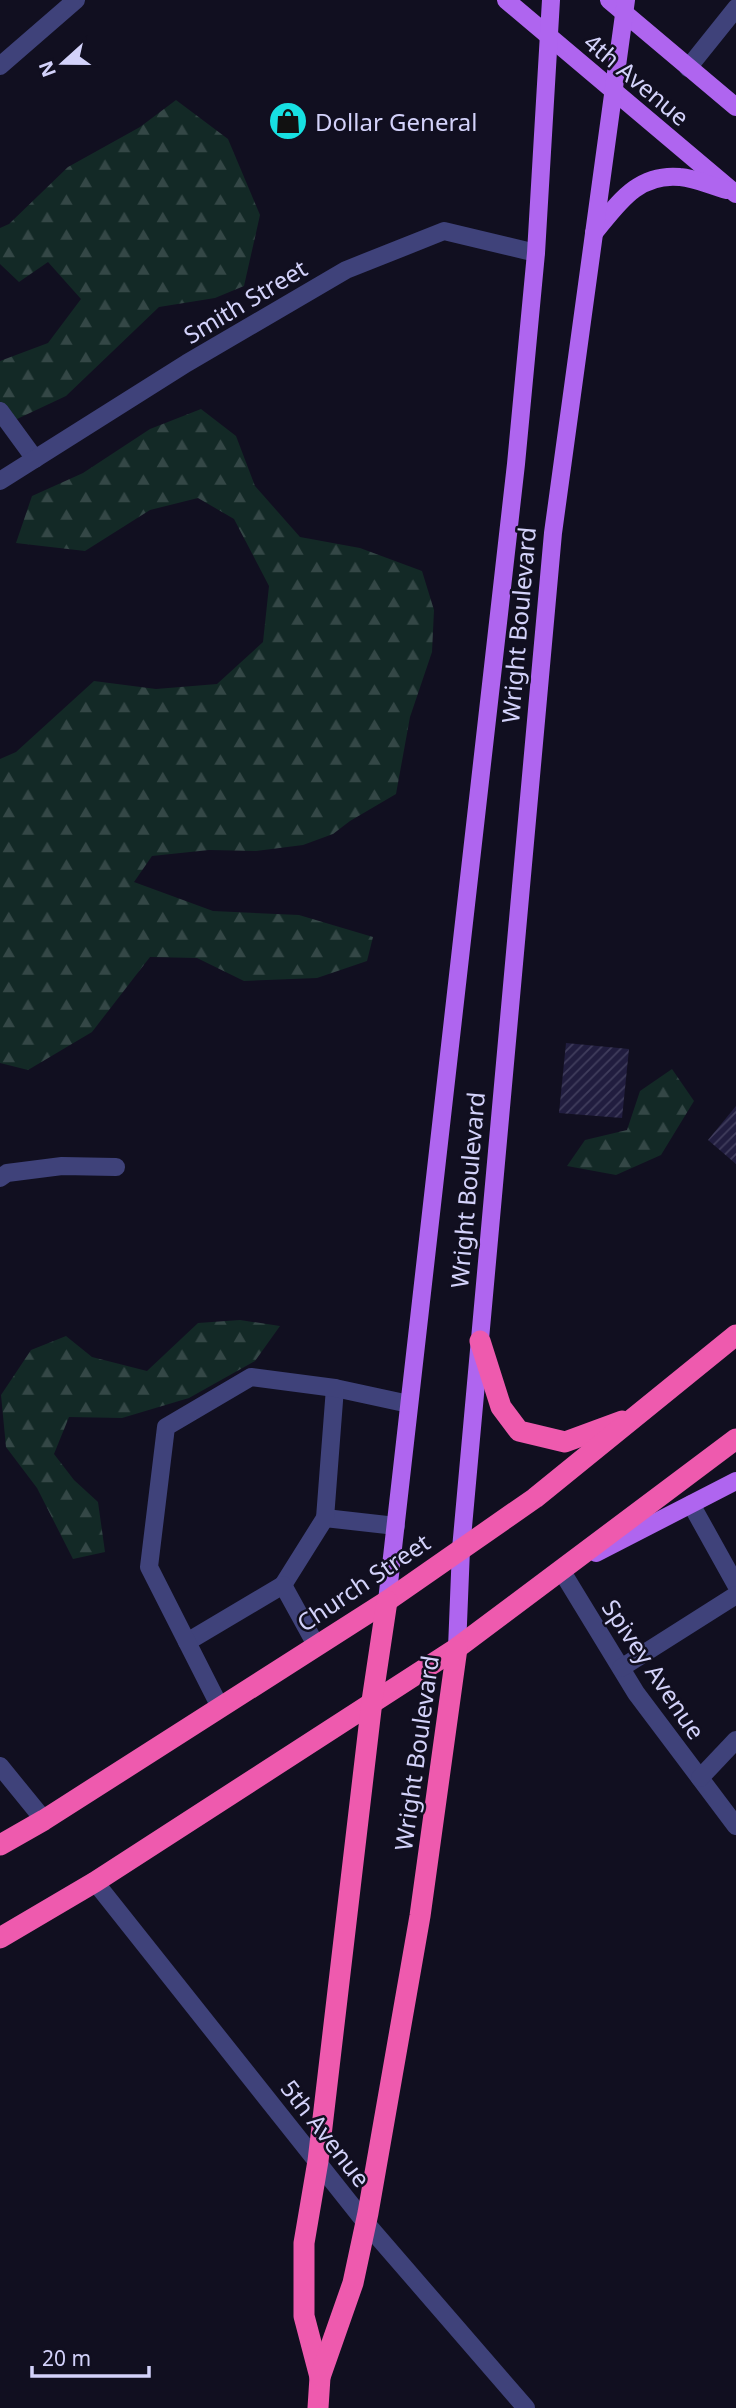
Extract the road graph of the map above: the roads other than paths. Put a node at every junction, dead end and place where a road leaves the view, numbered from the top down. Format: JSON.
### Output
{"nodes":[{"id":1,"x":76,"y":0,"type":"edge"},
{"id":2,"x":506,"y":0,"type":"edge"},
{"id":3,"x":551,"y":0,"type":"edge"},
{"id":4,"x":609,"y":0,"type":"edge"},
{"id":5,"x":625,"y":7,"type":"edge"},
{"id":6,"x":736,"y":8,"type":"edge"},
{"id":7,"x":549,"y":36,"type":"junction"},
{"id":8,"x":0,"y":66,"type":"edge"},
{"id":9,"x":688,"y":68,"type":"junction"},
{"id":10,"x":613,"y":92,"type":"junction"},
{"id":11,"x":736,"y":107,"type":"edge"},
{"id":12,"x":735,"y":193,"type":"edge"},
{"id":13,"x":594,"y":233,"type":"junction"},
{"id":14,"x":536,"y":253,"type":"junction"},
{"id":15,"x":0,"y":411,"type":"edge"},
{"id":16,"x":36,"y":459,"type":"junction"},
{"id":17,"x":0,"y":481,"type":"edge"},
{"id":18,"x":116,"y":1167,"type":"dead end"},
{"id":19,"x":0,"y":1178,"type":"edge"},
{"id":20,"x":736,"y":1335,"type":"edge"},
{"id":21,"x":480,"y":1341,"type":"junction"},
{"id":22,"x":335,"y":1388,"type":"junction"},
{"id":23,"x":410,"y":1404,"type":"junction"},
{"id":24,"x":637,"y":1416,"type":"junction"},
{"id":25,"x":736,"y":1439,"type":"edge"},
{"id":26,"x":736,"y":1481,"type":"edge"},
{"id":27,"x":691,"y":1504,"type":"junction"},
{"id":28,"x":325,"y":1518,"type":"junction"},
{"id":29,"x":396,"y":1526,"type":"junction"},
{"id":30,"x":461,"y":1549,"type":"junction"},
{"id":31,"x":561,"y":1570,"type":"junction"},
{"id":32,"x":283,"y":1585,"type":"junction"},
{"id":33,"x":736,"y":1585,"type":"edge"},
{"id":34,"x":736,"y":1595,"type":"edge"},
{"id":35,"x":387,"y":1601,"type":"junction"},
{"id":36,"x":187,"y":1642,"type":"junction"},
{"id":37,"x":316,"y":1645,"type":"junction"},
{"id":38,"x":457,"y":1648,"type":"junction"},
{"id":39,"x":621,"y":1668,"type":"junction"},
{"id":40,"x":372,"y":1701,"type":"junction"},
{"id":41,"x":220,"y":1707,"type":"junction"},
{"id":42,"x":736,"y":1740,"type":"edge"},
{"id":43,"x":0,"y":1766,"type":"edge"},
{"id":44,"x":700,"y":1778,"type":"junction"},
{"id":45,"x":44,"y":1820,"type":"junction"},
{"id":46,"x":736,"y":1826,"type":"edge"},
{"id":47,"x":0,"y":1845,"type":"edge"},
{"id":48,"x":95,"y":1882,"type":"junction"},
{"id":49,"x":0,"y":1938,"type":"edge"},
{"id":50,"x":318,"y":2161,"type":"junction"},
{"id":51,"x":365,"y":2222,"type":"junction"},
{"id":52,"x":320,"y":2377,"type":"junction"},
{"id":53,"x":317,"y":2408,"type":"edge"},
{"id":54,"x":526,"y":2408,"type":"edge"}],
"edges":[{"from":1,"to":8,"type":"street"},
{"from":2,"to":7,"type":"main road","name":"4th Avenue"},
{"from":3,"to":7,"type":"main road","name":"Wright Boulevard"},
{"from":4,"to":5,"type":"main road","name":"4th Avenue"},
{"from":5,"to":9,"type":"main road","name":"4th Avenue"},
{"from":5,"to":10,"type":"main road","name":"Wright Boulevard"},
{"from":6,"to":9,"type":"street"},
{"from":7,"to":10,"type":"main road","name":"4th Avenue"},
{"from":7,"to":14,"type":"main road","name":"Wright Boulevard"},
{"from":9,"to":11,"type":"main road","name":"4th Avenue"},
{"from":10,"to":12,"type":"main road","name":"4th Avenue"},
{"from":10,"to":13,"type":"main road","name":"Wright Boulevard"},
{"from":12,"to":13,"type":"main road"},
{"from":13,"to":21,"type":"main road","name":"Wright Boulevard"},
{"from":14,"to":16,"type":"street","name":"Smith Street"},
{"from":14,"to":23,"type":"main road","name":"Wright Boulevard"},
{"from":15,"to":16,"type":"street"},
{"from":16,"to":17,"type":"street","name":"Smith Street"},
{"from":18,"to":19,"type":"street"},
{"from":20,"to":24,"type":"highway","name":"Church Street"},
{"from":21,"to":24,"type":"highway"},
{"from":21,"to":30,"type":"main road","name":"Wright Boulevard"},
{"from":22,"to":23,"type":"street"},
{"from":22,"to":28,"type":"street"},
{"from":22,"to":36,"type":"street"},
{"from":23,"to":29,"type":"main road","name":"Wright Boulevard"},
{"from":24,"to":30,"type":"highway","name":"Church Street"},
{"from":25,"to":31,"type":"highway"},
{"from":26,"to":27,"type":"main road"},
{"from":27,"to":31,"type":"main road"},
{"from":27,"to":33,"type":"street"},
{"from":28,"to":29,"type":"street"},
{"from":28,"to":32,"type":"street"},
{"from":29,"to":35,"type":"main road","name":"Wright Boulevard"},
{"from":30,"to":35,"type":"highway","name":"Church Street"},
{"from":30,"to":38,"type":"main road","name":"Wright Boulevard"},
{"from":31,"to":38,"type":"highway"},
{"from":31,"to":39,"type":"street","name":"Spivey Avenue"},
{"from":32,"to":36,"type":"street"},
{"from":32,"to":37,"type":"street"},
{"from":34,"to":39,"type":"street"},
{"from":35,"to":37,"type":"highway","name":"Church Street"},
{"from":35,"to":40,"type":"highway","name":"Wright Boulevard"},
{"from":36,"to":41,"type":"street"},
{"from":37,"to":41,"type":"highway","name":"Church Street"},
{"from":38,"to":40,"type":"highway"},
{"from":38,"to":51,"type":"highway","name":"Wright Boulevard"},
{"from":39,"to":44,"type":"street","name":"Spivey Avenue"},
{"from":40,"to":48,"type":"highway"},
{"from":40,"to":50,"type":"highway","name":"Wright Boulevard"},
{"from":41,"to":45,"type":"highway","name":"Church Street"},
{"from":42,"to":44,"type":"street"},
{"from":43,"to":45,"type":"street"},
{"from":44,"to":46,"type":"street","name":"Spivey Avenue"},
{"from":45,"to":47,"type":"highway","name":"Church Street"},
{"from":48,"to":49,"type":"highway"},
{"from":48,"to":50,"type":"street","name":"5th Avenue"},
{"from":50,"to":51,"type":"street","name":"5th Avenue"},
{"from":50,"to":52,"type":"highway","name":"Wright Boulevard"},
{"from":51,"to":52,"type":"highway","name":"Wright Boulevard"},
{"from":51,"to":54,"type":"street","name":"5th Avenue"},
{"from":52,"to":53,"type":"highway","name":"Wright Boulevard"}]}
